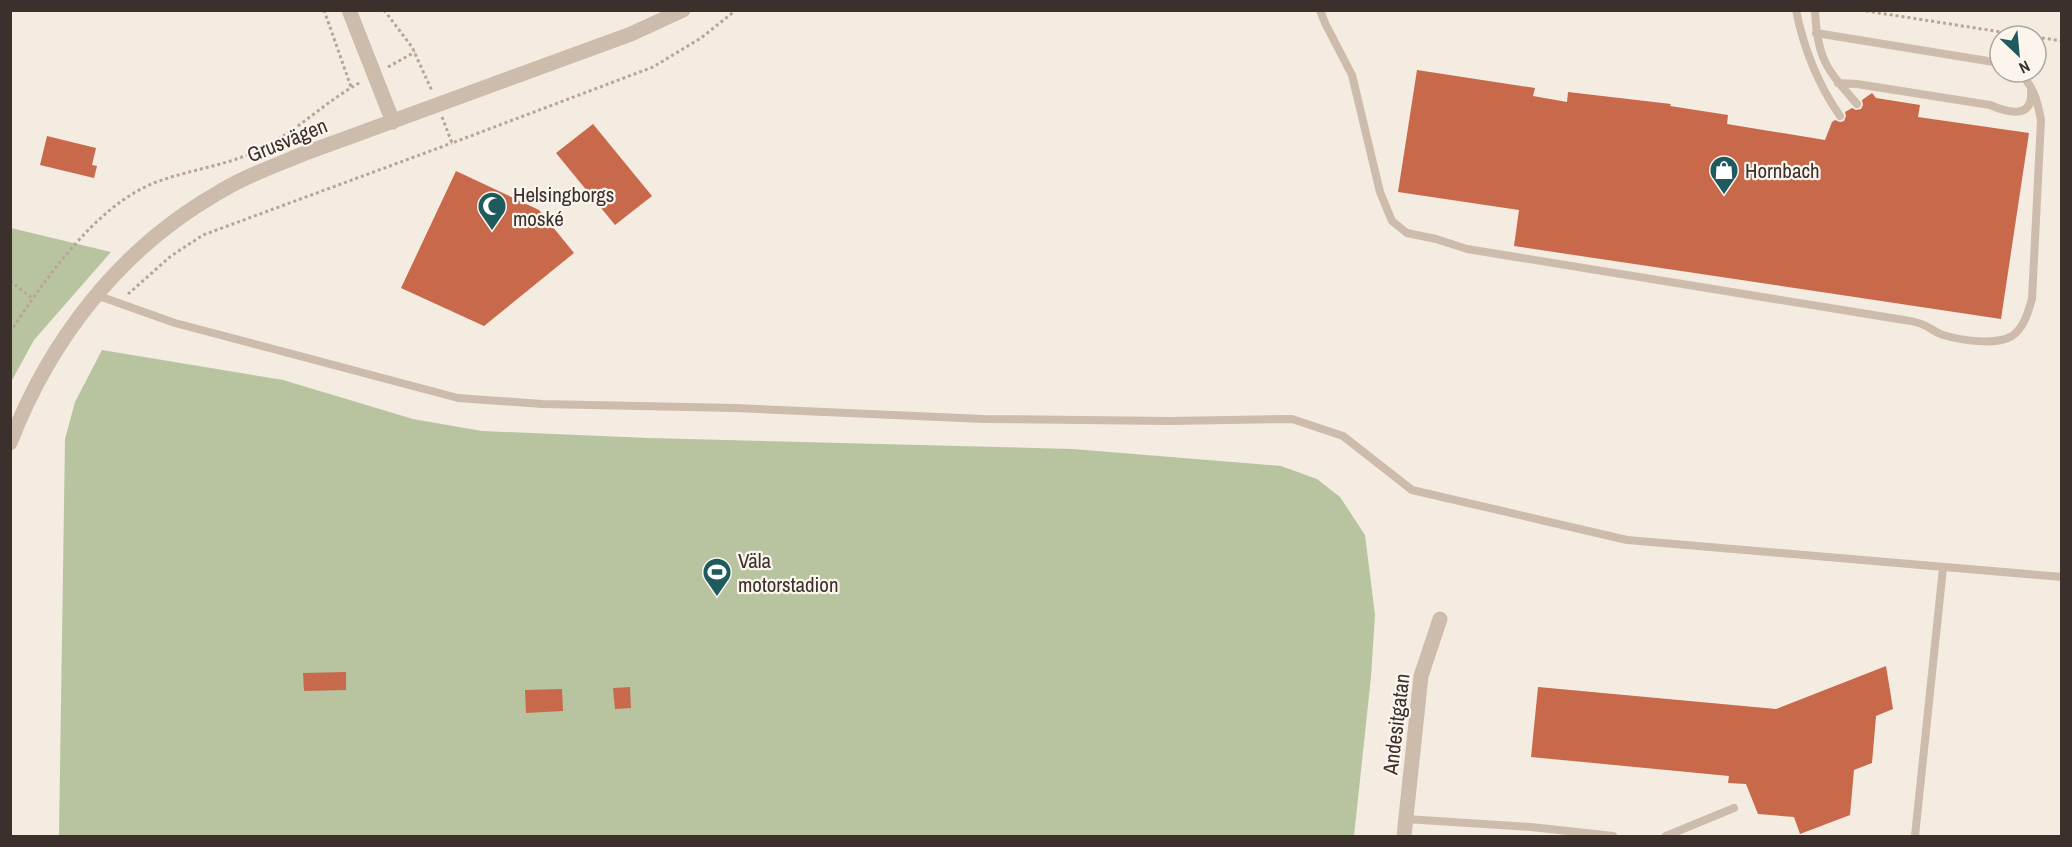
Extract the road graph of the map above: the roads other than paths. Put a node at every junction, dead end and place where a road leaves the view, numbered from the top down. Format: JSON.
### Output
{"nodes":[{"id":1,"x":349,"y":10,"type":"edge"},
{"id":2,"x":683,"y":10,"type":"edge"},
{"id":3,"x":1320,"y":10,"type":"edge"},
{"id":4,"x":1796,"y":10,"type":"edge"},
{"id":5,"x":1815,"y":10,"type":"edge"},
{"id":6,"x":1816,"y":33,"type":"junction"},
{"id":7,"x":1988,"y":61,"type":"edge"},
{"id":8,"x":1838,"y":83,"type":"junction"},
{"id":9,"x":2030,"y":86,"type":"joint"},
{"id":10,"x":1857,"y":104,"type":"dead end"},
{"id":11,"x":1840,"y":116,"type":"dead end"},
{"id":12,"x":393,"y":122,"type":"junction"},
{"id":13,"x":95,"y":295,"type":"junction"},
{"id":14,"x":10,"y":443,"type":"edge"},
{"id":15,"x":1943,"y":568,"type":"junction"},
{"id":16,"x":2061,"y":577,"type":"edge"},
{"id":17,"x":1440,"y":619,"type":"dead end"},
{"id":18,"x":1734,"y":808,"type":"dead end"},
{"id":19,"x":1406,"y":819,"type":"junction"},
{"id":20,"x":1404,"y":837,"type":"edge"},
{"id":21,"x":1613,"y":837,"type":"edge"},
{"id":22,"x":1665,"y":837,"type":"edge"},
{"id":23,"x":1915,"y":837,"type":"edge"}],
"edges":[{"from":1,"to":12,"type":"street"},
{"from":2,"to":12,"type":"street","name":"Grusvägen"},
{"from":3,"to":9,"type":"lane"},
{"from":4,"to":11,"type":"lane"},
{"from":5,"to":6,"type":"lane"},
{"from":6,"to":7,"type":"lane"},
{"from":6,"to":8,"type":"lane"},
{"from":8,"to":9,"type":"lane"},
{"from":8,"to":10,"type":"lane"},
{"from":12,"to":13,"type":"street","name":"Grusvägen"},
{"from":13,"to":14,"type":"street","name":"Grusvägen"},
{"from":13,"to":15,"type":"lane"},
{"from":15,"to":16,"type":"lane"},
{"from":15,"to":23,"type":"lane"},
{"from":17,"to":19,"type":"street","name":"Andesitgatan"},
{"from":18,"to":22,"type":"lane"},
{"from":19,"to":20,"type":"street","name":"Andesitgatan"},
{"from":19,"to":21,"type":"lane"}]}
